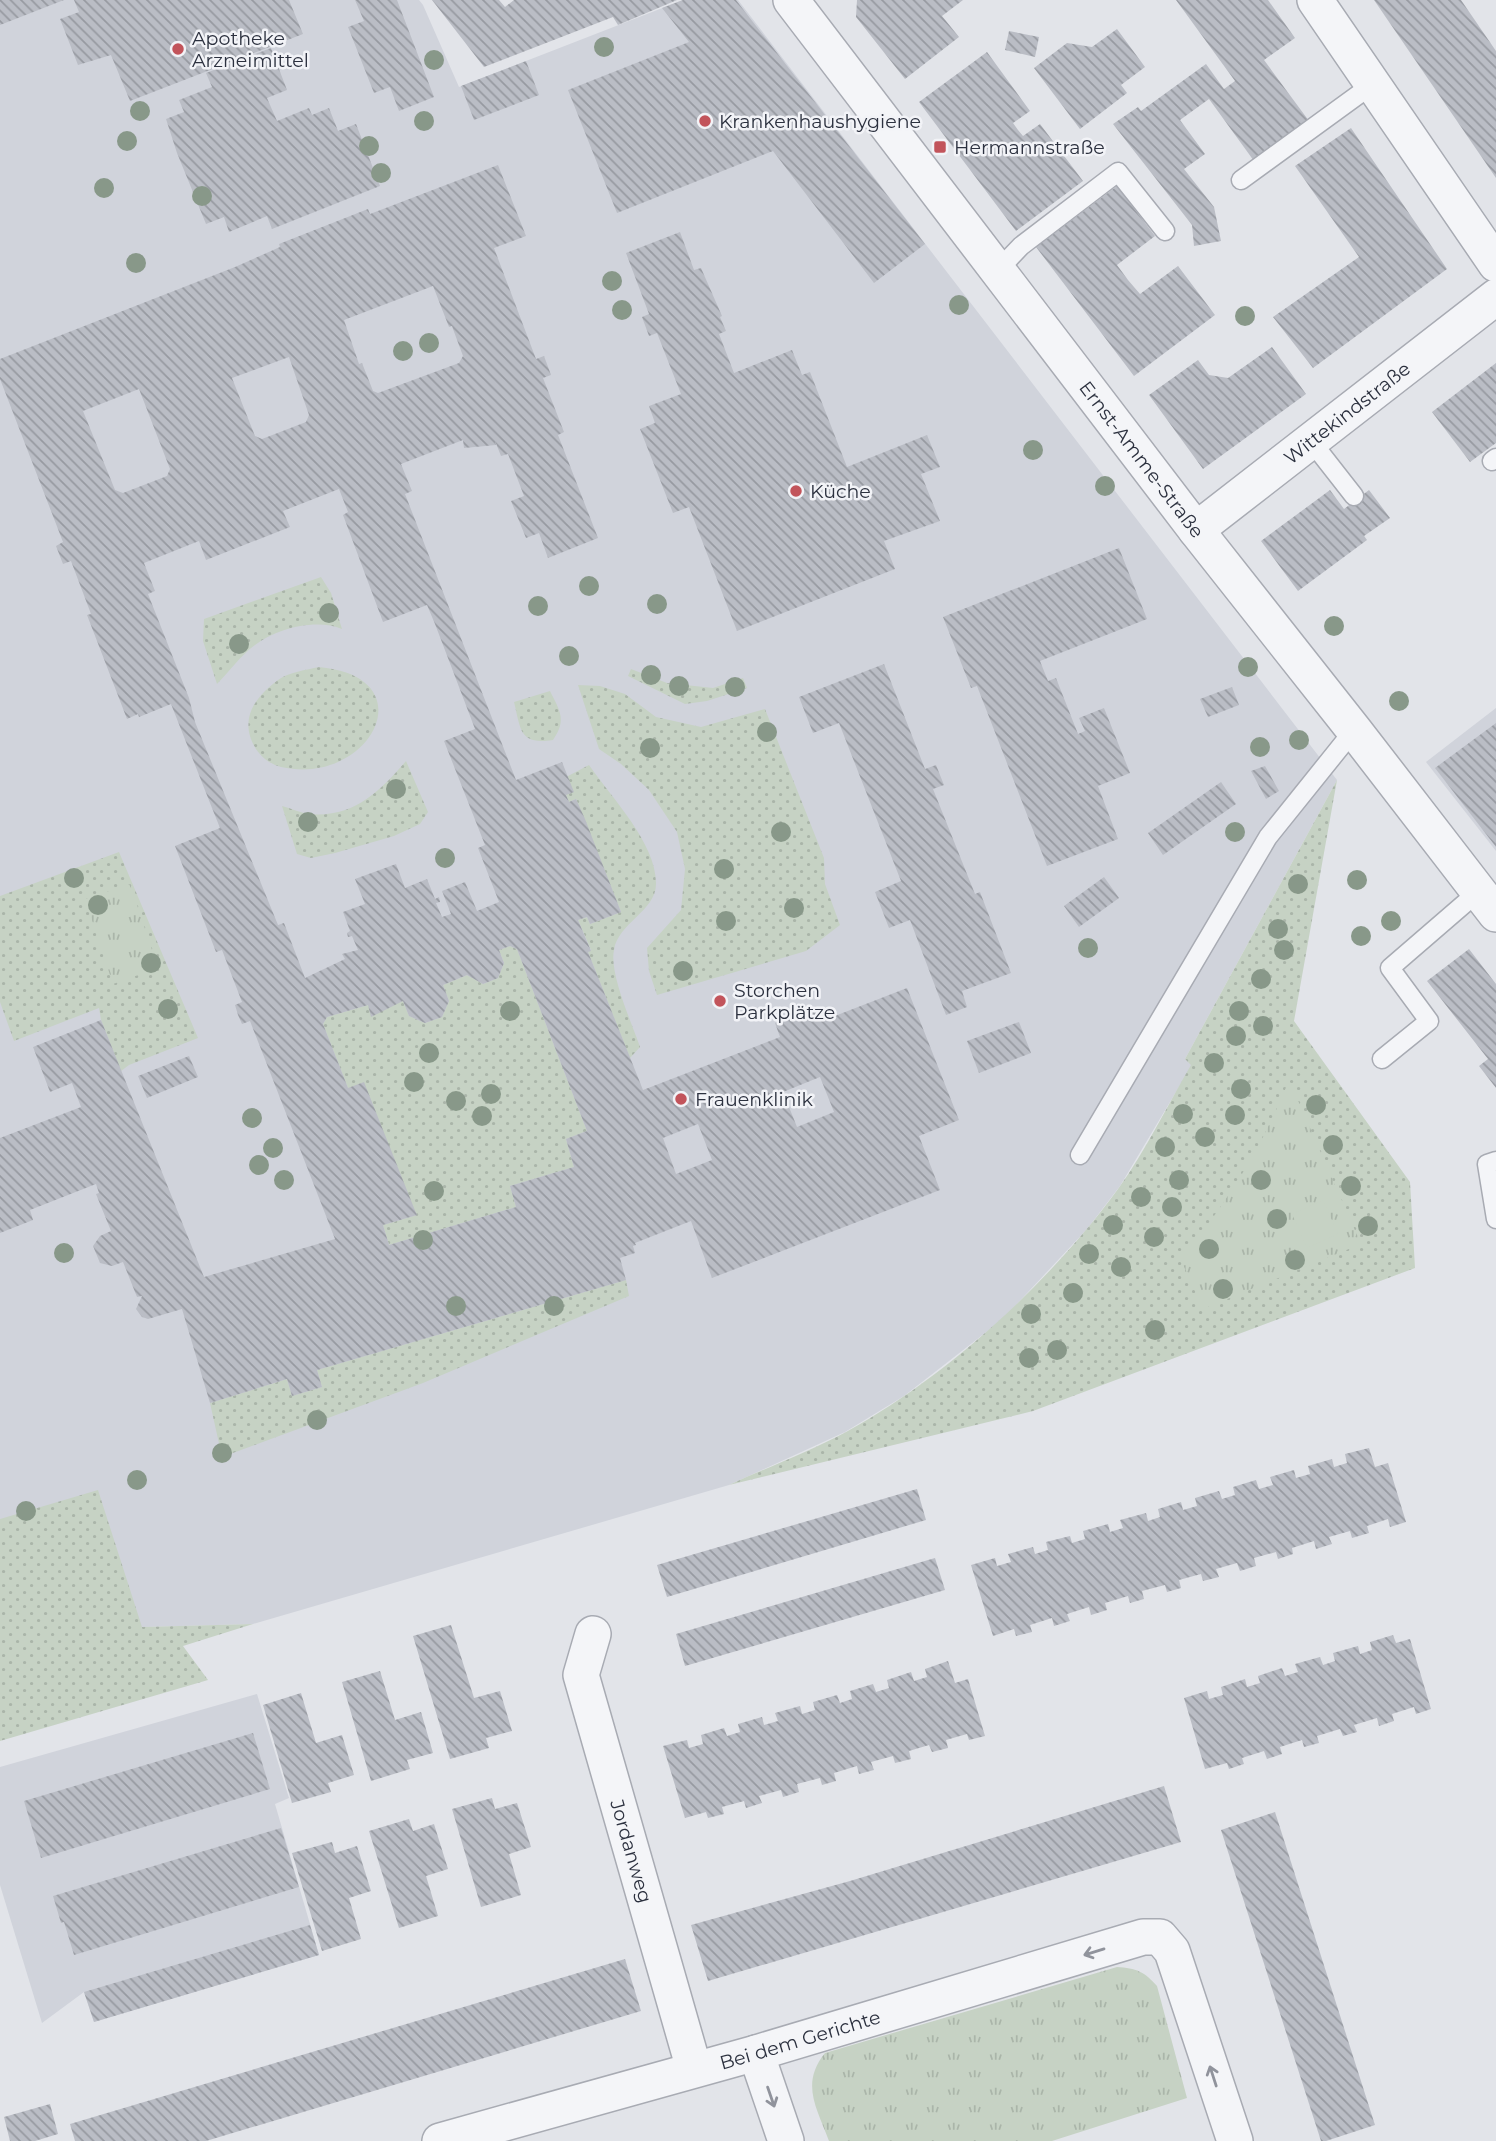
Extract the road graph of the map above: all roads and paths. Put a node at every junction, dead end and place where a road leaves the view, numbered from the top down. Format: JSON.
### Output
{"nodes":[{"id":1,"x":792,"y":0,"type":"edge"},
{"id":2,"x":1315,"y":0,"type":"edge"},
{"id":3,"x":1373,"y":84,"type":"junction"},
{"id":4,"x":1241,"y":180,"type":"dead end"},
{"id":5,"x":1165,"y":231,"type":"dead end"},
{"id":6,"x":1496,"y":264,"type":"edge"},
{"id":7,"x":998,"y":270,"type":"junction"},
{"id":8,"x":1492,"y":309,"type":"edge"},
{"id":9,"x":1311,"y":441,"type":"junction"},
{"id":10,"x":1354,"y":496,"type":"dead end"},
{"id":11,"x":1196,"y":530,"type":"junction"},
{"id":12,"x":1354,"y":730,"type":"junction"},
{"id":13,"x":1487,"y":903,"type":"edge"},
{"id":14,"x":1382,"y":1059,"type":"dead end"},
{"id":15,"x":1080,"y":1155,"type":"dead end"},
{"id":16,"x":1496,"y":1161,"type":"edge"},
{"id":17,"x":1496,"y":1219,"type":"edge"},
{"id":18,"x":593,"y":1634,"type":"dead end"},
{"id":19,"x":756,"y":2053,"type":"junction"},
{"id":20,"x":694,"y":2069,"type":"junction"},
{"id":21,"x":440,"y":2141,"type":"edge"},
{"id":22,"x":786,"y":2141,"type":"edge"},
{"id":23,"x":1235,"y":2141,"type":"edge"}],
"edges":[{"from":1,"to":7,"type":"street","name":"Ernst-Amme-Straße"},
{"from":2,"to":3,"type":"street"},
{"from":3,"to":4,"type":"lane"},
{"from":3,"to":6,"type":"street"},
{"from":5,"to":7,"type":"lane"},
{"from":7,"to":11,"type":"street","name":"Ernst-Amme-Straße"},
{"from":8,"to":9,"type":"street","name":"Wittekindstraße"},
{"from":9,"to":10,"type":"lane"},
{"from":9,"to":11,"type":"street","name":"Wittekindstraße"},
{"from":11,"to":12,"type":"street","name":"Ernst-Amme-Straße"},
{"from":12,"to":13,"type":"street","name":"Ernst-Amme-Straße"},
{"from":12,"to":15,"type":"lane"},
{"from":13,"to":14,"type":"lane"},
{"from":16,"to":17,"type":"lane"},
{"from":18,"to":20,"type":"street","name":"Jordanweg"},
{"from":19,"to":20,"type":"street","name":"Bei dem Gerichte"},
{"from":19,"to":22,"type":"street","one_way":true},
{"from":23,"to":19,"type":"street","name":"Bei dem Gerichte","one_way":true},
{"from":20,"to":21,"type":"street","name":"Bei dem Gerichte"}]}
